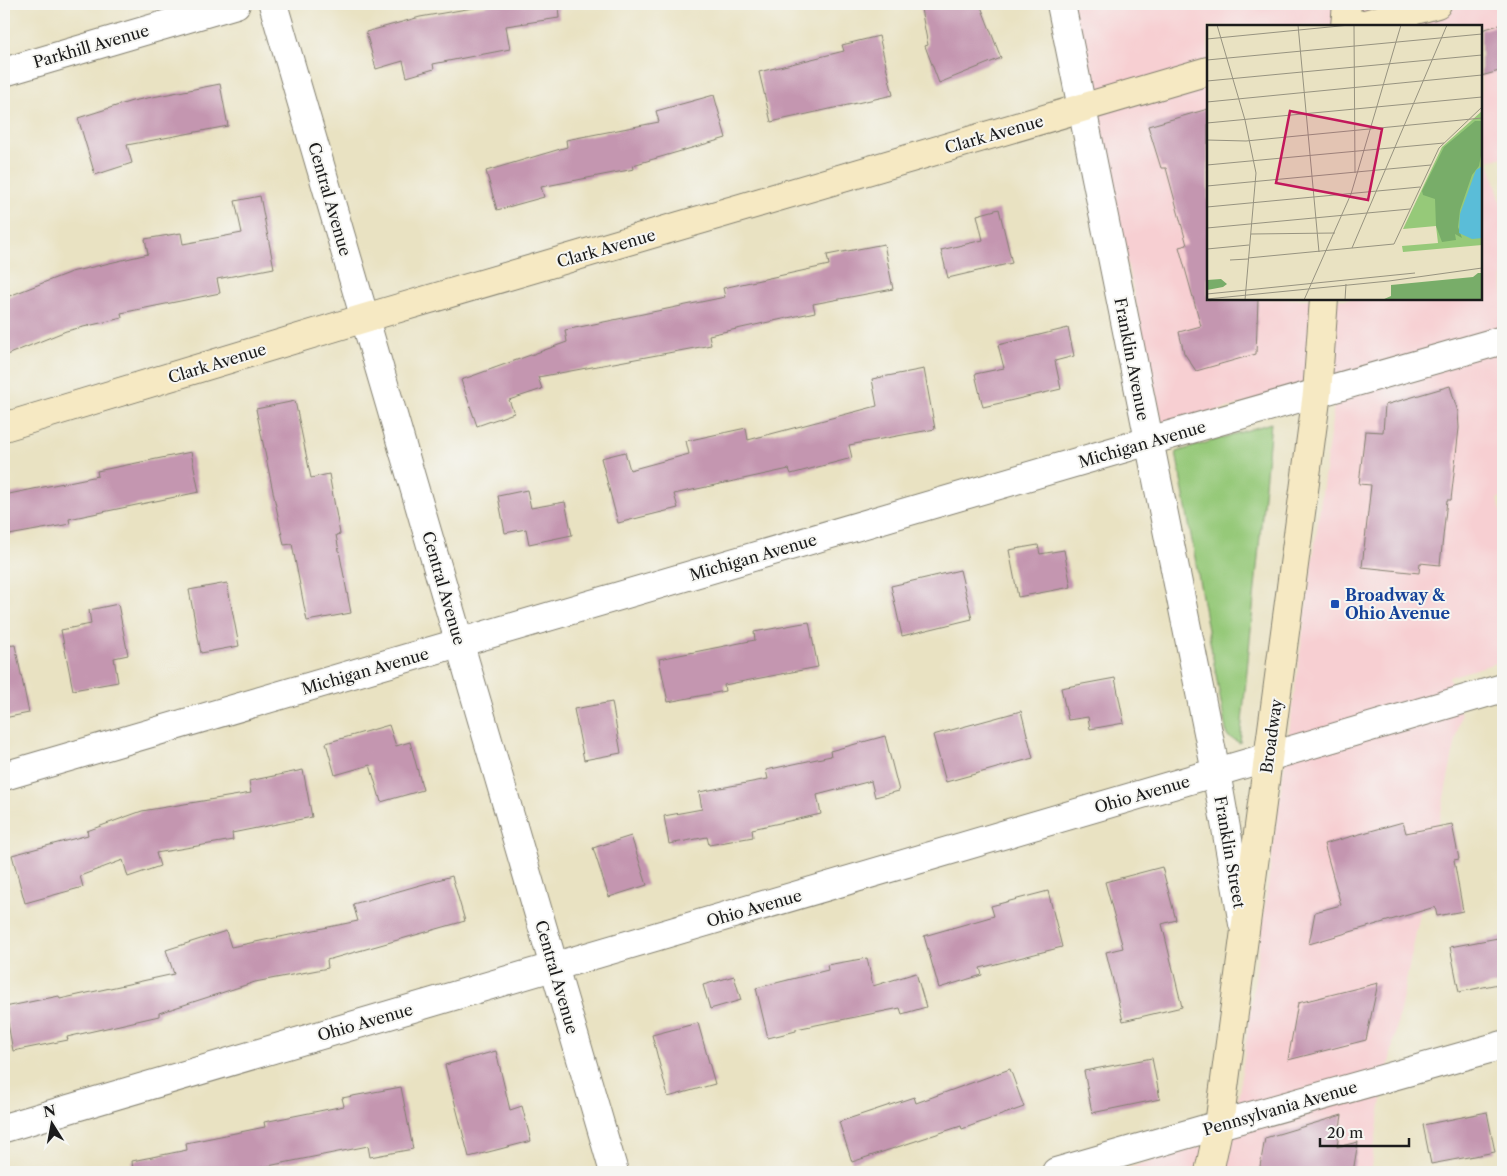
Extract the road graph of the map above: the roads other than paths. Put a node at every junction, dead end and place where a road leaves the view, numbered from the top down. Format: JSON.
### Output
{"nodes":[{"id":1,"x":236,"y":4,"type":"edge"},
{"id":2,"x":273,"y":4,"type":"edge"},
{"id":3,"x":1061,"y":4,"type":"edge"},
{"id":4,"x":1347,"y":4,"type":"edge"},
{"id":5,"x":1437,"y":4,"type":"edge"},
{"id":6,"x":1345,"y":25,"type":"edge"},
{"id":7,"x":1362,"y":25,"type":"edge"},
{"id":8,"x":1207,"y":71,"type":"edge"},
{"id":9,"x":4,"y":72,"type":"edge"},
{"id":10,"x":1082,"y":108,"type":"junction"},
{"id":11,"x":1324,"y":300,"type":"edge"},
{"id":12,"x":365,"y":318,"type":"junction"},
{"id":13,"x":1503,"y":340,"type":"edge"},
{"id":14,"x":1317,"y":393,"type":"junction"},
{"id":15,"x":4,"y":427,"type":"edge"},
{"id":16,"x":1149,"y":441,"type":"junction"},
{"id":17,"x":460,"y":643,"type":"junction"},
{"id":18,"x":1503,"y":688,"type":"edge"},
{"id":19,"x":1268,"y":758,"type":"junction"},
{"id":20,"x":1216,"y":772,"type":"junction"},
{"id":21,"x":4,"y":776,"type":"edge"},
{"id":22,"x":1244,"y":932,"type":"junction"},
{"id":23,"x":554,"y":967,"type":"junction"},
{"id":24,"x":1503,"y":1044,"type":"edge"},
{"id":25,"x":1218,"y":1125,"type":"junction"},
{"id":26,"x":4,"y":1128,"type":"edge"},
{"id":27,"x":614,"y":1172,"type":"edge"},
{"id":28,"x":1056,"y":1172,"type":"edge"},
{"id":29,"x":1209,"y":1172,"type":"edge"}],
"edges":[{"from":1,"to":9,"type":"street","name":"Parkhill Avenue"},
{"from":2,"to":12,"type":"street","name":"Central Avenue"},
{"from":3,"to":10,"type":"street","name":"Franklin Avenue"},
{"from":4,"to":6,"type":"street"},
{"from":5,"to":7,"type":"street"},
{"from":8,"to":10,"type":"street","name":"Clark Avenue"},
{"from":10,"to":12,"type":"street","name":"Clark Avenue"},
{"from":10,"to":16,"type":"street","name":"Franklin Avenue"},
{"from":11,"to":14,"type":"street","name":"Broadway"},
{"from":12,"to":15,"type":"street","name":"Clark Avenue"},
{"from":12,"to":17,"type":"street","name":"Central Avenue"},
{"from":13,"to":14,"type":"street","name":"Michigan Avenue"},
{"from":14,"to":16,"type":"street","name":"Michigan Avenue"},
{"from":14,"to":19,"type":"street","name":"Broadway"},
{"from":16,"to":17,"type":"street","name":"Michigan Avenue"},
{"from":16,"to":20,"type":"street","name":"Franklin Avenue"},
{"from":17,"to":21,"type":"street","name":"Michigan Avenue"},
{"from":17,"to":23,"type":"street","name":"Central Avenue"},
{"from":18,"to":19,"type":"street","name":"Ohio Avenue"},
{"from":19,"to":20,"type":"street","name":"Ohio Avenue"},
{"from":19,"to":22,"type":"street","name":"Broadway"},
{"from":20,"to":22,"type":"street","name":"Franklin Street"},
{"from":20,"to":23,"type":"street","name":"Ohio Avenue"},
{"from":22,"to":25,"type":"street","name":"Broadway"},
{"from":23,"to":26,"type":"street","name":"Ohio Avenue"},
{"from":23,"to":27,"type":"street","name":"Central Avenue"},
{"from":24,"to":25,"type":"street","name":"Pennsylvania Avenue"},
{"from":25,"to":28,"type":"street","name":"Pennsylvania Avenue"},
{"from":25,"to":29,"type":"street","name":"Broadway"}]}
